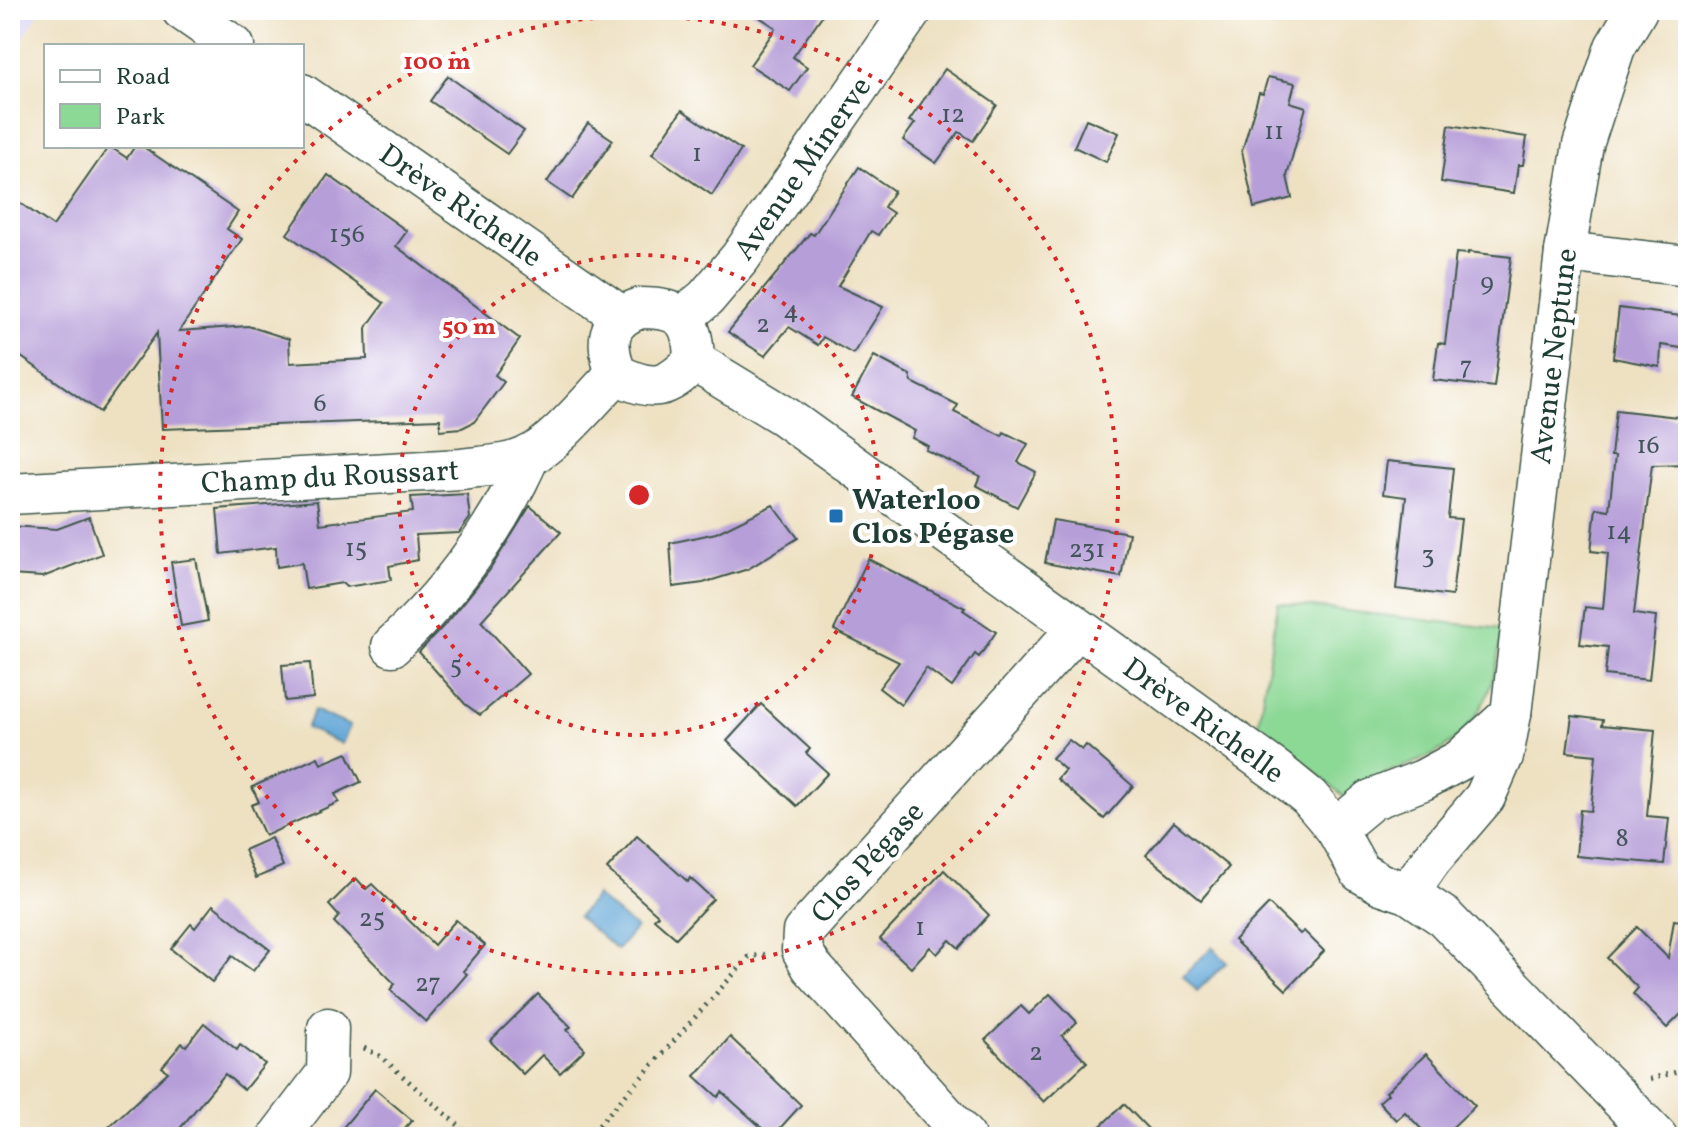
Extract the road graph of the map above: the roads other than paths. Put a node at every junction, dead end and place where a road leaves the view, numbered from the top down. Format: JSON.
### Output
{"nodes":[{"id":1,"x":182,"y":10,"type":"edge"},
{"id":2,"x":912,"y":10,"type":"edge"},
{"id":3,"x":1637,"y":10,"type":"edge"},
{"id":4,"x":231,"y":44,"type":"edge"},
{"id":5,"x":304,"y":95,"type":"edge"},
{"id":6,"x":1565,"y":252,"type":"junction"},
{"id":7,"x":1688,"y":266,"type":"edge"},
{"id":8,"x":621,"y":316,"type":"junction"},
{"id":9,"x":683,"y":317,"type":"junction"},
{"id":10,"x":694,"y":361,"type":"junction"},
{"id":11,"x":616,"y":374,"type":"junction"},
{"id":12,"x":530,"y":455,"type":"junction"},
{"id":13,"x":10,"y":494,"type":"edge"},
{"id":14,"x":1077,"y":629,"type":"junction"},
{"id":15,"x":392,"y":646,"type":"dead end"},
{"id":16,"x":1511,"y":714,"type":"junction"},
{"id":17,"x":1336,"y":829,"type":"junction"},
{"id":18,"x":1408,"y":893,"type":"junction"},
{"id":19,"x":328,"y":1028,"type":"road end"},
{"id":20,"x":278,"y":1137,"type":"edge"},
{"id":21,"x":965,"y":1137,"type":"edge"},
{"id":22,"x":1657,"y":1137,"type":"edge"}],
"edges":[{"from":1,"to":4,"type":"street"},
{"from":2,"to":9,"type":"street","name":"Avenue Minerve"},
{"from":3,"to":6,"type":"street","name":"Avenue Neptune"},
{"from":5,"to":8,"type":"street","name":"Drève Richelle"},
{"from":6,"to":7,"type":"street"},
{"from":6,"to":16,"type":"street","name":"Avenue Neptune"},
{"from":8,"to":9,"type":"street"},
{"from":8,"to":11,"type":"street"},
{"from":9,"to":10,"type":"street"},
{"from":10,"to":11,"type":"street"},
{"from":10,"to":14,"type":"street","name":"Drève Richelle"},
{"from":11,"to":12,"type":"street","name":"Champ du Roussart"},
{"from":12,"to":13,"type":"street","name":"Champ du Roussart"},
{"from":12,"to":15,"type":"street"},
{"from":14,"to":17,"type":"street","name":"Drève Richelle"},
{"from":14,"to":21,"type":"street","name":"Clos Pégase"},
{"from":16,"to":17,"type":"street"},
{"from":16,"to":18,"type":"street","name":"Avenue Neptune"},
{"from":17,"to":18,"type":"street","name":"Drève Richelle"},
{"from":18,"to":22,"type":"street","name":"Drève Richelle"},
{"from":19,"to":20,"type":"street"}]}
